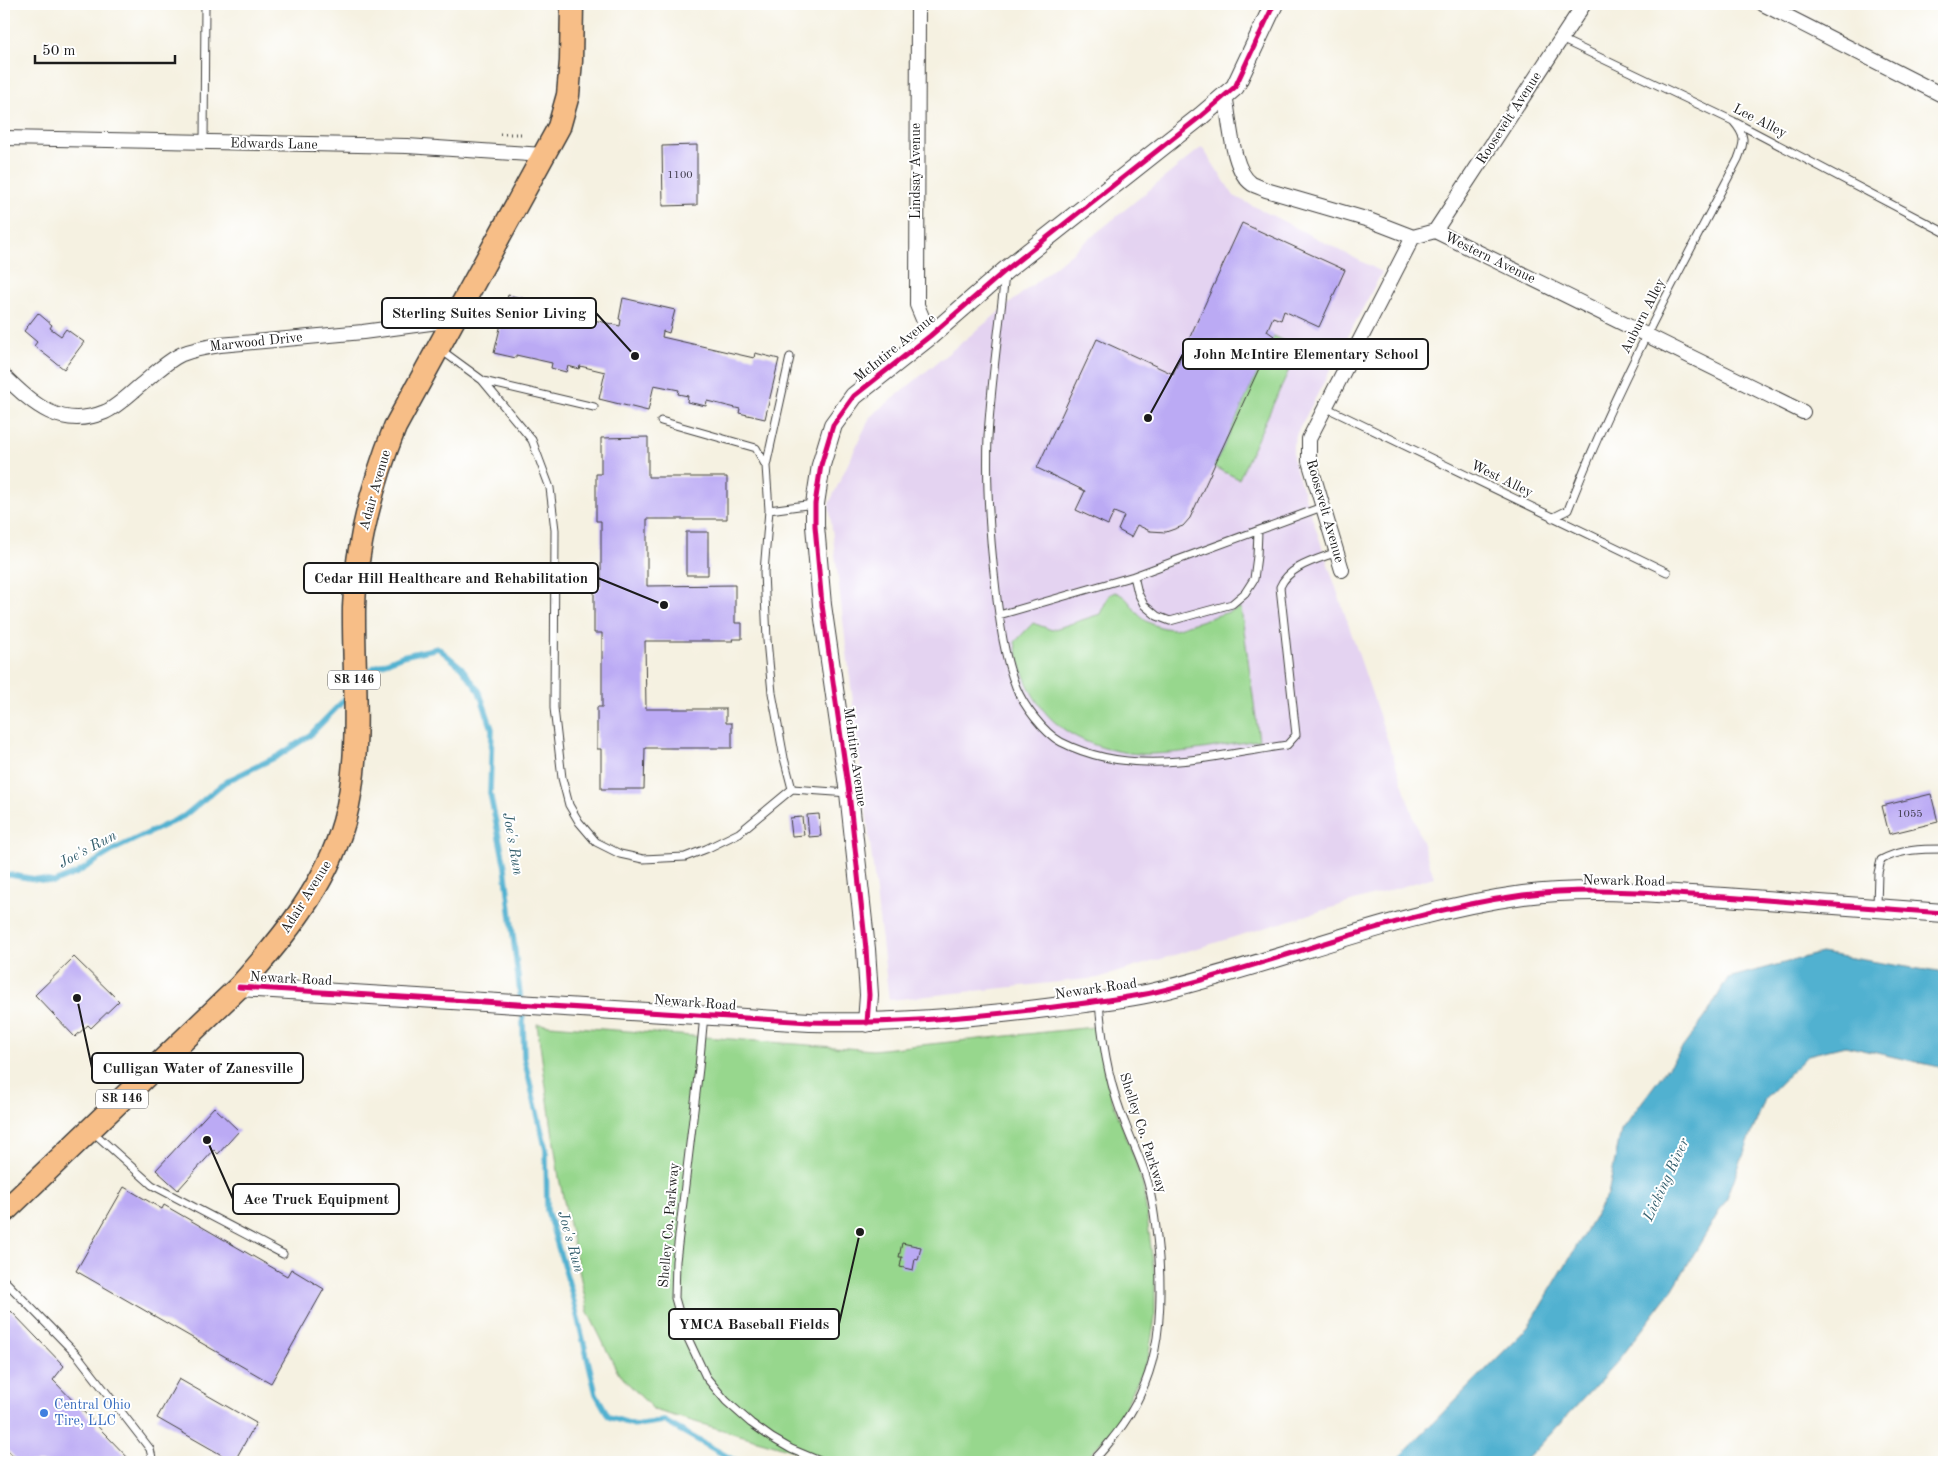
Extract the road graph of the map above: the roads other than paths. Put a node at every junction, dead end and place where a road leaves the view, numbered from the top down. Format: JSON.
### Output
{"nodes":[{"id":1,"x":205,"y":4,"type":"edge"},
{"id":2,"x":572,"y":4,"type":"edge"},
{"id":3,"x":918,"y":4,"type":"edge"},
{"id":4,"x":1274,"y":4,"type":"edge"},
{"id":5,"x":1584,"y":4,"type":"edge"},
{"id":6,"x":1763,"y":4,"type":"edge"},
{"id":7,"x":1561,"y":39,"type":"junction"},
{"id":8,"x":1225,"y":95,"type":"junction"},
{"id":9,"x":1944,"y":96,"type":"edge"},
{"id":10,"x":1733,"y":121,"type":"junction"},
{"id":11,"x":4,"y":138,"type":"edge"},
{"id":12,"x":204,"y":143,"type":"junction"},
{"id":13,"x":544,"y":155,"type":"junction"},
{"id":14,"x":1435,"y":231,"type":"junction"},
{"id":15,"x":1944,"y":232,"type":"edge"},
{"id":16,"x":1413,"y":237,"type":"junction"},
{"id":17,"x":1006,"y":270,"type":"junction"},
{"id":18,"x":453,"y":320,"type":"junction"},
{"id":19,"x":1646,"y":335,"type":"junction"},
{"id":20,"x":930,"y":336,"type":"junction"},
{"id":21,"x":438,"y":348,"type":"junction"},
{"id":22,"x":790,"y":356,"type":"dead end"},
{"id":23,"x":4,"y":376,"type":"edge"},
{"id":24,"x":482,"y":380,"type":"junction"},
{"id":25,"x":594,"y":407,"type":"dead end"},
{"id":26,"x":1327,"y":408,"type":"junction"},
{"id":27,"x":1803,"y":412,"type":"dead end"},
{"id":28,"x":661,"y":421,"type":"dead end"},
{"id":29,"x":766,"y":466,"type":"junction"},
{"id":30,"x":815,"y":504,"type":"junction"},
{"id":31,"x":1322,"y":507,"type":"junction"},
{"id":32,"x":769,"y":510,"type":"junction"},
{"id":33,"x":1552,"y":518,"type":"junction"},
{"id":34,"x":1258,"y":531,"type":"junction"},
{"id":35,"x":1337,"y":552,"type":"junction"},
{"id":36,"x":1342,"y":570,"type":"dead end"},
{"id":37,"x":1667,"y":572,"type":"dead end"},
{"id":38,"x":1134,"y":576,"type":"junction"},
{"id":39,"x":999,"y":615,"type":"junction"},
{"id":40,"x":792,"y":789,"type":"junction"},
{"id":41,"x":849,"y":793,"type":"junction"},
{"id":42,"x":1944,"y":849,"type":"edge"},
{"id":43,"x":1877,"y":907,"type":"junction"},
{"id":44,"x":1944,"y":913,"type":"edge"},
{"id":45,"x":239,"y":987,"type":"junction"},
{"id":46,"x":1100,"y":1001,"type":"junction"},
{"id":47,"x":704,"y":1015,"type":"junction"},
{"id":48,"x":867,"y":1023,"type":"junction"},
{"id":49,"x":91,"y":1129,"type":"junction"},
{"id":50,"x":4,"y":1212,"type":"edge"},
{"id":51,"x":283,"y":1254,"type":"dead end"},
{"id":52,"x":4,"y":1280,"type":"edge"},
{"id":53,"x":153,"y":1462,"type":"edge"},
{"id":54,"x":822,"y":1462,"type":"edge"},
{"id":55,"x":1090,"y":1462,"type":"edge"}],
"edges":[{"from":1,"to":12,"type":"lane"},
{"from":2,"to":13,"type":"main road","name":"Adair Avenue","number":"SR 146"},
{"from":3,"to":20,"type":"street","name":"Lindsay Avenue"},
{"from":4,"to":8,"type":"street","name":"McIntire Avenue"},
{"from":5,"to":7,"type":"street","name":"Roosevelt Avenue"},
{"from":6,"to":9,"type":"street"},
{"from":7,"to":10,"type":"lane","name":"Lee Alley"},
{"from":7,"to":14,"type":"street","name":"Roosevelt Avenue"},
{"from":8,"to":16,"type":"street"},
{"from":8,"to":17,"type":"street","name":"McIntire Avenue"},
{"from":10,"to":15,"type":"lane","name":"Lee Alley"},
{"from":10,"to":19,"type":"lane","name":"Auburn Alley"},
{"from":11,"to":12,"type":"street","name":"Edwards Lane"},
{"from":12,"to":13,"type":"street","name":"Edwards Lane"},
{"from":13,"to":18,"type":"main road","name":"Adair Avenue","number":"SR 146"},
{"from":14,"to":16,"type":"street","name":"Western Avenue"},
{"from":14,"to":19,"type":"street","name":"Western Avenue"},
{"from":16,"to":26,"type":"street","name":"Roosevelt Avenue"},
{"from":17,"to":20,"type":"street","name":"McIntire Avenue"},
{"from":17,"to":39,"type":"lane"},
{"from":18,"to":21,"type":"main road","name":"Adair Avenue","number":"SR 146"},
{"from":18,"to":23,"type":"street","name":"Marwood Drive"},
{"from":19,"to":27,"type":"street","name":"Western Avenue"},
{"from":19,"to":33,"type":"lane","name":"Auburn Alley"},
{"from":20,"to":30,"type":"street","name":"McIntire Avenue"},
{"from":21,"to":24,"type":"lane"},
{"from":21,"to":45,"type":"main road","name":"Adair Avenue","number":"SR 146"},
{"from":22,"to":29,"type":"lane"},
{"from":24,"to":25,"type":"lane"},
{"from":24,"to":40,"type":"lane"},
{"from":26,"to":31,"type":"street","name":"Roosevelt Avenue"},
{"from":26,"to":33,"type":"lane","name":"West Alley"},
{"from":28,"to":29,"type":"lane"},
{"from":29,"to":32,"type":"lane"},
{"from":30,"to":32,"type":"lane"},
{"from":30,"to":41,"type":"street","name":"McIntire Avenue"},
{"from":31,"to":34,"type":"lane"},
{"from":31,"to":35,"type":"street","name":"Roosevelt Avenue"},
{"from":32,"to":40,"type":"lane"},
{"from":33,"to":37,"type":"lane","name":"West Alley"},
{"from":34,"to":38,"type":"lane"},
{"from":34,"to":38,"type":"lane"},
{"from":35,"to":36,"type":"street","name":"Roosevelt Avenue"},
{"from":35,"to":39,"type":"lane"},
{"from":38,"to":39,"type":"lane"},
{"from":40,"to":41,"type":"lane"},
{"from":41,"to":48,"type":"street","name":"McIntire Avenue"},
{"from":42,"to":43,"type":"lane"},
{"from":43,"to":44,"type":"street","name":"Newark Road"},
{"from":43,"to":46,"type":"street","name":"Newark Road"},
{"from":45,"to":47,"type":"street","name":"Newark Road"},
{"from":45,"to":49,"type":"main road","name":"Newark Road","number":"SR 146"},
{"from":46,"to":48,"type":"street","name":"Newark Road"},
{"from":46,"to":55,"type":"lane","name":"Shelley Co. Parkway"},
{"from":47,"to":48,"type":"street","name":"Newark Road"},
{"from":47,"to":54,"type":"lane","name":"Shelley Co. Parkway"},
{"from":49,"to":50,"type":"main road","name":"Newark Road","number":"SR 146"},
{"from":49,"to":51,"type":"lane"},
{"from":52,"to":53,"type":"lane"}]}
